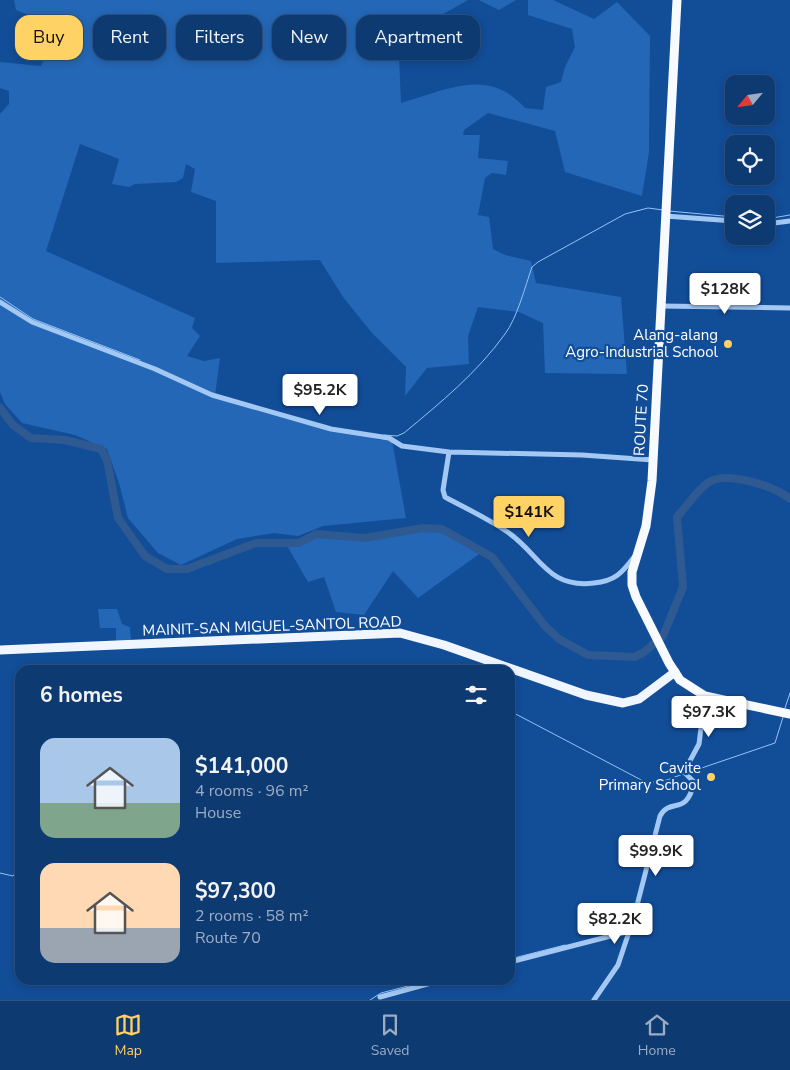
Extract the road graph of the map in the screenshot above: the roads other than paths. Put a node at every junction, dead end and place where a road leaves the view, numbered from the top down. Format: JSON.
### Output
{"nodes":[{"id":1,"x":677,"y":0,"type":"edge"},
{"id":2,"x":665,"y":215,"type":"junction"},
{"id":3,"x":725,"y":220,"type":"edge"},
{"id":4,"x":790,"y":221,"type":"edge"},
{"id":5,"x":775,"y":223,"type":"edge"},
{"id":6,"x":0,"y":302,"type":"edge"},
{"id":7,"x":660,"y":306,"type":"junction"},
{"id":8,"x":790,"y":308,"type":"edge"},
{"id":9,"x":449,"y":452,"type":"junction"},
{"id":10,"x":653,"y":460,"type":"junction"},
{"id":11,"x":639,"y":550,"type":"junction"},
{"id":12,"x":0,"y":650,"type":"edge"},
{"id":13,"x":501,"y":665,"type":"edge"},
{"id":14,"x":515,"y":670,"type":"edge"},
{"id":15,"x":675,"y":672,"type":"junction"},
{"id":16,"x":705,"y":696,"type":"junction"},
{"id":17,"x":790,"y":714,"type":"edge"},
{"id":18,"x":630,"y":932,"type":"junction"},
{"id":19,"x":515,"y":961,"type":"edge"},
{"id":20,"x":424,"y":985,"type":"edge"},
{"id":21,"x":380,"y":997,"type":"dead end"},
{"id":22,"x":594,"y":1000,"type":"edge"}],
"edges":[{"from":1,"to":2,"type":"highway","name":"ROUTE 70"},
{"from":2,"to":3,"type":"street"},
{"from":2,"to":7,"type":"highway","name":"ROUTE 70"},
{"from":4,"to":5,"type":"street"},
{"from":6,"to":9,"type":"street"},
{"from":7,"to":8,"type":"street"},
{"from":7,"to":10,"type":"highway","name":"ROUTE 70"},
{"from":9,"to":10,"type":"street"},
{"from":9,"to":11,"type":"street"},
{"from":10,"to":11,"type":"highway","name":"ROUTE 70"},
{"from":11,"to":15,"type":"highway","name":"ROUTE 70"},
{"from":12,"to":13,"type":"main road","name":"MAINIT-SAN MIGUEL-SANTOL ROAD"},
{"from":14,"to":15,"type":"main road","name":"MAINIT-SAN MIGUEL-SANTOL ROAD"},
{"from":15,"to":16,"type":"highway","name":"ROUTE 70"},
{"from":16,"to":17,"type":"highway","name":"ROUTE 70"},
{"from":16,"to":18,"type":"street"},
{"from":18,"to":19,"type":"street"},
{"from":18,"to":22,"type":"street"},
{"from":20,"to":21,"type":"street"}]}
